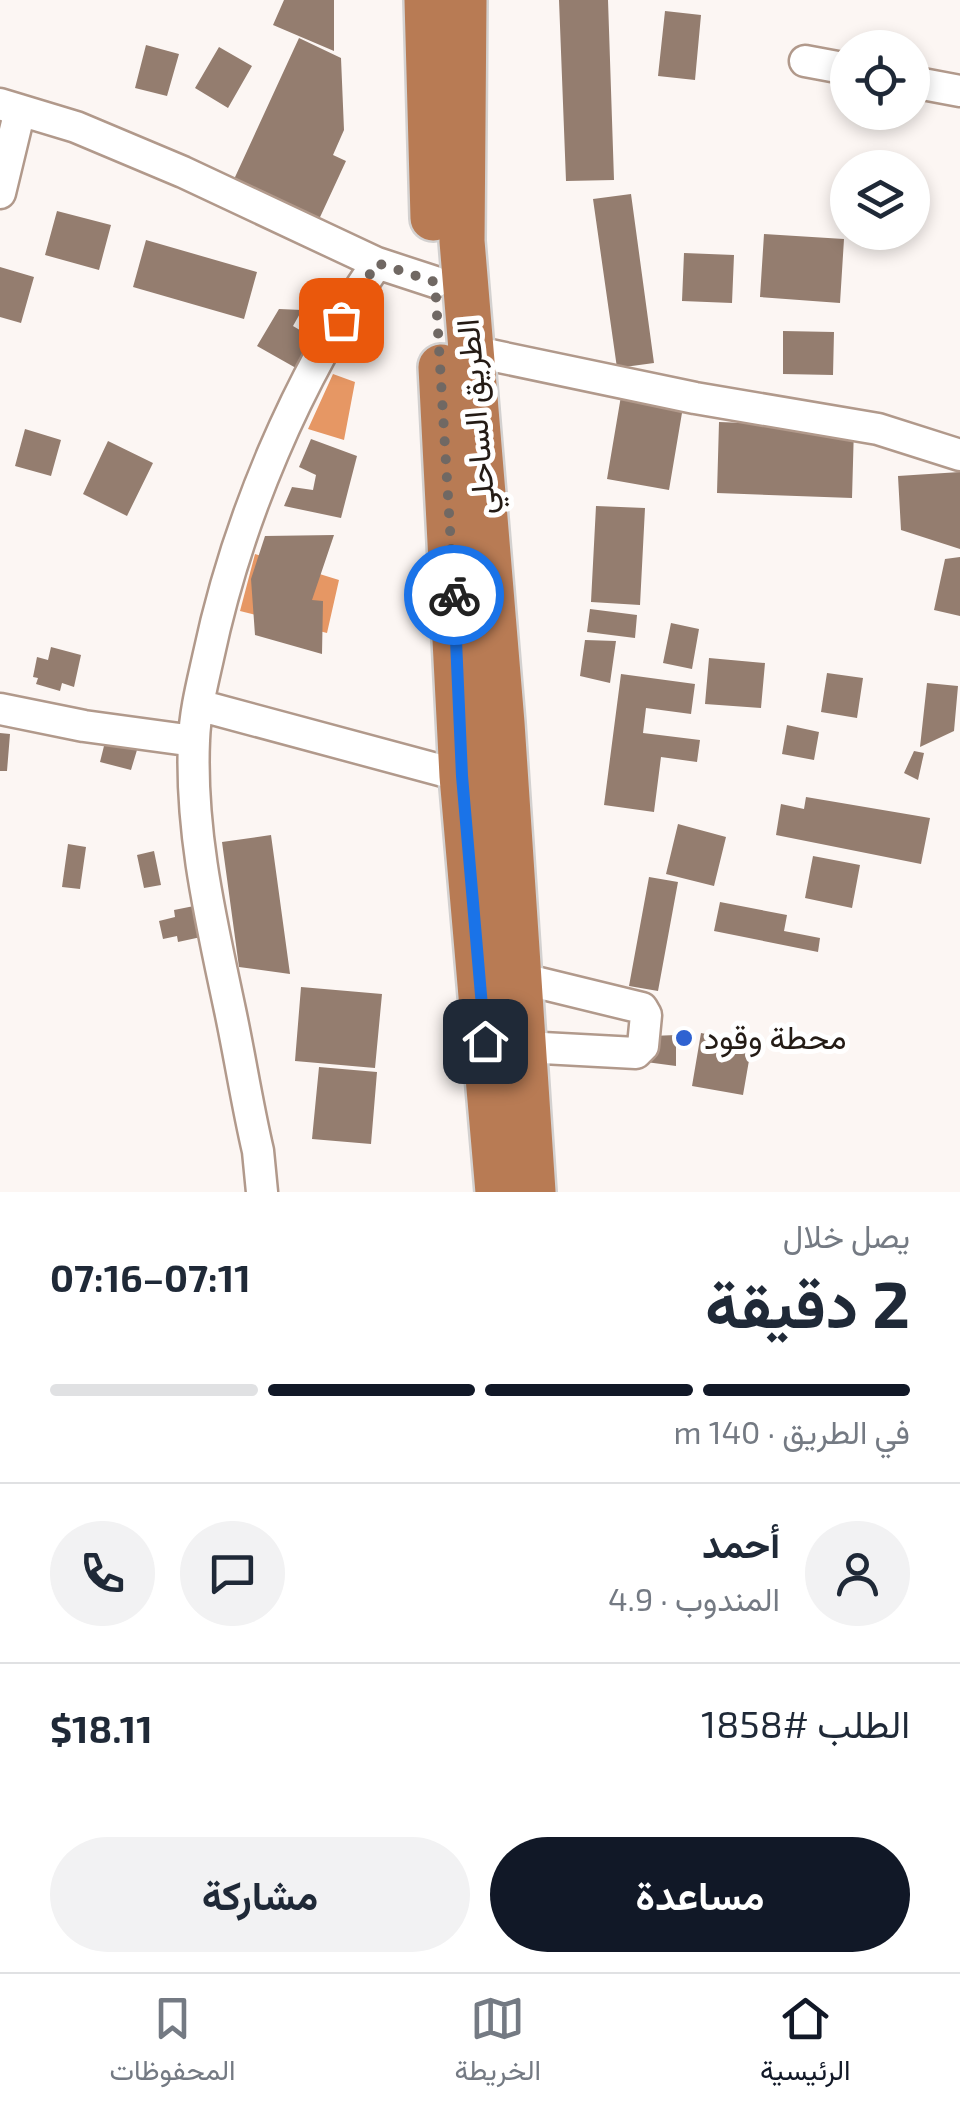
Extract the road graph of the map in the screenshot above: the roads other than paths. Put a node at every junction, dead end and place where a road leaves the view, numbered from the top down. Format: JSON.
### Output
{"nodes":[{"id":1,"x":427,"y":0,"type":"edge"},
{"id":2,"x":464,"y":0,"type":"edge"},
{"id":3,"x":805,"y":61,"type":"dead end"},
{"id":4,"x":830,"y":66,"type":"edge"},
{"id":5,"x":930,"y":85,"type":"edge"},
{"id":6,"x":960,"y":91,"type":"edge"},
{"id":7,"x":10,"y":107,"type":"edge"},
{"id":8,"x":0,"y":193,"type":"edge"},
{"id":9,"x":377,"y":263,"type":"junction"},
{"id":10,"x":435,"y":282,"type":"junction"},
{"id":11,"x":471,"y":351,"type":"junction"},
{"id":12,"x":960,"y":455,"type":"edge"},
{"id":13,"x":198,"y":704,"type":"junction"},
{"id":14,"x":0,"y":709,"type":"edge"},
{"id":15,"x":194,"y":740,"type":"junction"},
{"id":16,"x":462,"y":776,"type":"junction"},
{"id":17,"x":519,"y":978,"type":"junction"},
{"id":18,"x":524,"y":1047,"type":"junction"},
{"id":19,"x":262,"y":1192,"type":"edge"},
{"id":20,"x":498,"y":1192,"type":"edge"},
{"id":21,"x":533,"y":1192,"type":"edge"}],
"edges":[{"from":1,"to":10,"type":"highway","name":"الطريق الساحلي"},
{"from":2,"to":11,"type":"highway","name":"الطريق الساحلي"},
{"from":3,"to":4,"type":"street"},
{"from":5,"to":6,"type":"street"},
{"from":7,"to":8,"type":"street"},
{"from":7,"to":9,"type":"street"},
{"from":9,"to":10,"type":"street"},
{"from":9,"to":13,"type":"street"},
{"from":10,"to":16,"type":"highway","name":"الطريق الساحلي"},
{"from":11,"to":12,"type":"street"},
{"from":11,"to":17,"type":"highway","name":"الطريق الساحلي"},
{"from":13,"to":15,"type":"street"},
{"from":13,"to":16,"type":"street"},
{"from":14,"to":15,"type":"street"},
{"from":15,"to":19,"type":"street"},
{"from":16,"to":20,"type":"highway","name":"الطريق الساحلي"},
{"from":17,"to":18,"type":"highway","name":"الطريق الساحلي"},
{"from":17,"to":18,"type":"street"},
{"from":18,"to":21,"type":"highway","name":"الطريق الساحلي"}]}
